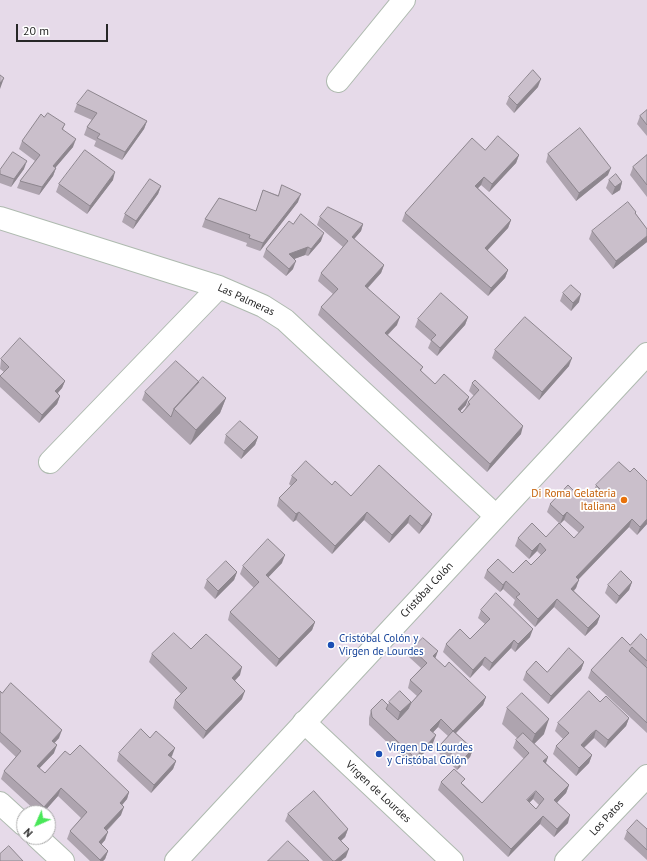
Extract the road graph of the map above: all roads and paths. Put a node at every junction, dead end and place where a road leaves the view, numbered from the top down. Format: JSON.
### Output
{"nodes":[{"id":1,"x":404,"y":0,"type":"edge"},
{"id":2,"x":338,"y":81,"type":"dead end"},
{"id":3,"x":0,"y":218,"type":"edge"},
{"id":4,"x":219,"y":287,"type":"junction"},
{"id":5,"x":647,"y":354,"type":"edge"},
{"id":6,"x":50,"y":462,"type":"dead end"},
{"id":7,"x":496,"y":516,"type":"junction"},
{"id":8,"x":304,"y":722,"type":"junction"},
{"id":9,"x":647,"y":776,"type":"edge"},
{"id":10,"x":0,"y":803,"type":"edge"},
{"id":11,"x":16,"y":818,"type":"edge"},
{"id":12,"x":46,"y":845,"type":"edge"},
{"id":13,"x":63,"y":861,"type":"edge"},
{"id":14,"x":176,"y":861,"type":"edge"},
{"id":15,"x":452,"y":861,"type":"edge"},
{"id":16,"x":566,"y":861,"type":"edge"}],
"edges":[{"from":1,"to":2,"type":"street"},
{"from":3,"to":4,"type":"street","name":"Las Palmeras"},
{"from":4,"to":6,"type":"street"},
{"from":4,"to":7,"type":"street","name":"Las Palmeras"},
{"from":5,"to":7,"type":"street","name":"Cristóbal Colón"},
{"from":7,"to":8,"type":"street","name":"Cristóbal Colón"},
{"from":8,"to":14,"type":"street","name":"Cristóbal Colón"},
{"from":8,"to":15,"type":"street","name":"Virgen de Lourdes"},
{"from":9,"to":16,"type":"street","name":"Los Patos"},
{"from":10,"to":11,"type":"street"},
{"from":12,"to":13,"type":"street"}]}
